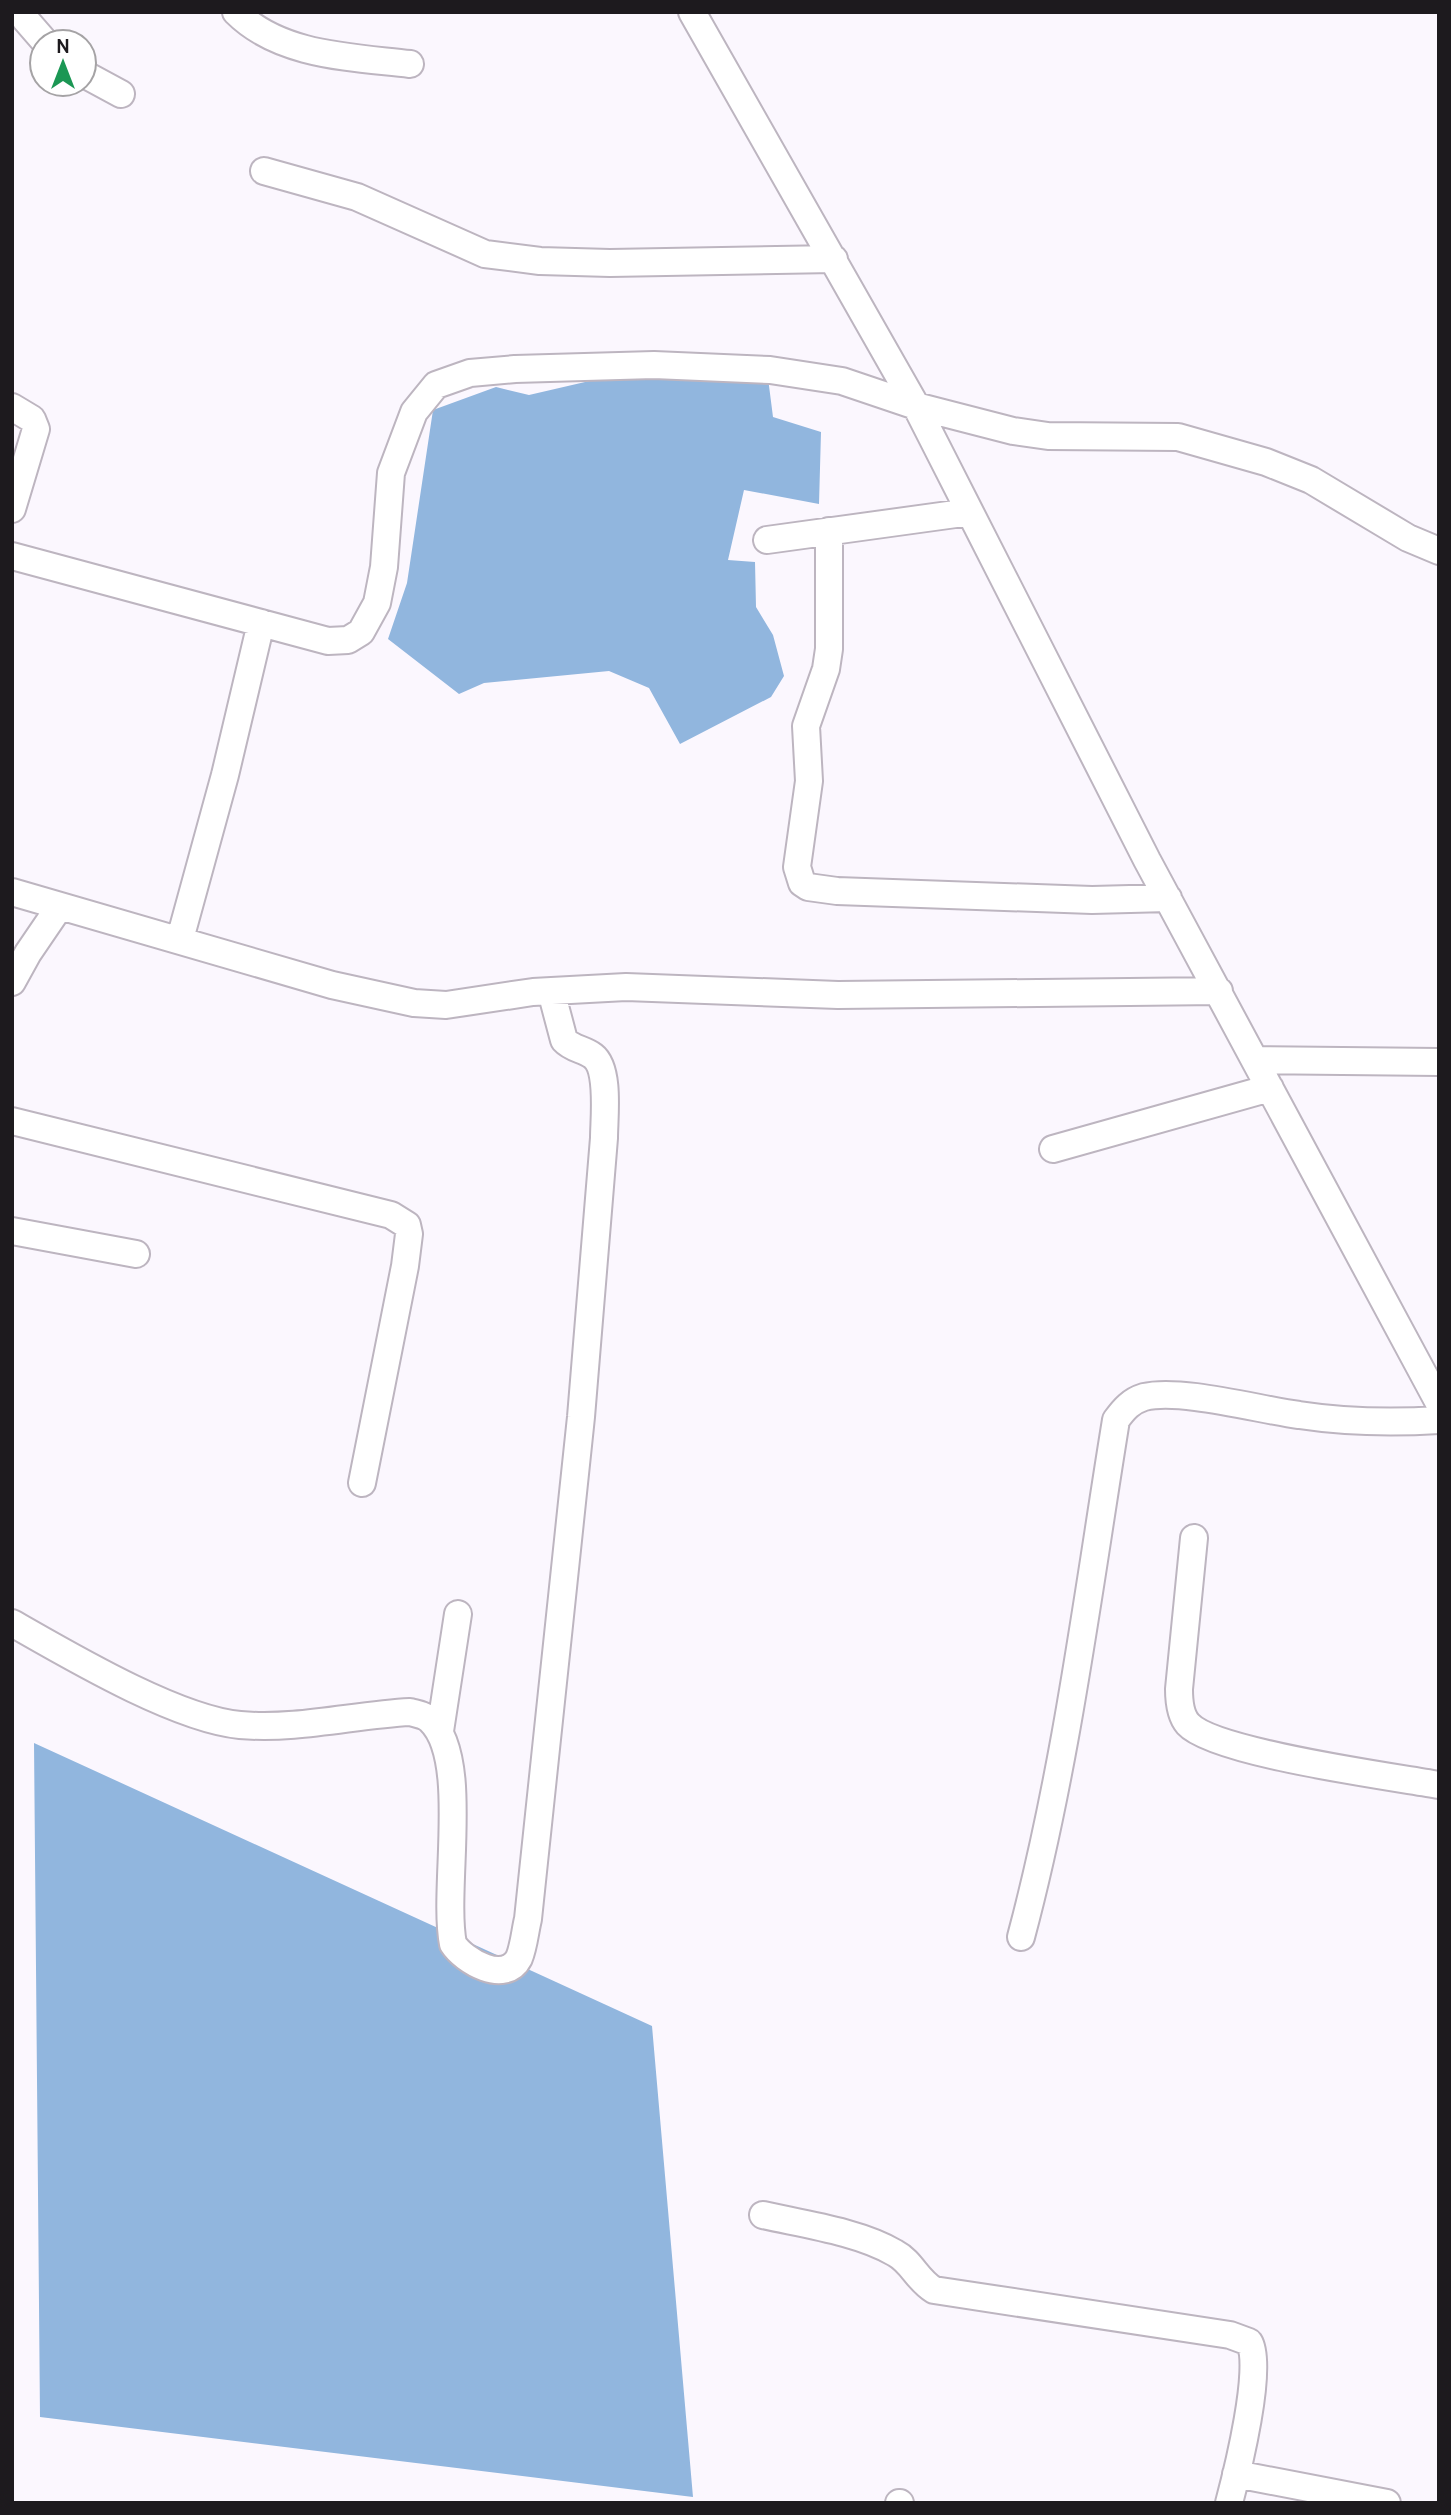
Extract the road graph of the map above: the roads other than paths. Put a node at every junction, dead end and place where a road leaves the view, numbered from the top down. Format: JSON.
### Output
{"nodes":[{"id":1,"x":23,"y":12,"type":"edge"},
{"id":2,"x":236,"y":12,"type":"edge"},
{"id":3,"x":692,"y":12,"type":"edge"},
{"id":4,"x":33,"y":28,"type":"edge"},
{"id":5,"x":410,"y":64,"type":"dead end"},
{"id":6,"x":98,"y":82,"type":"edge"},
{"id":7,"x":121,"y":94,"type":"dead end"},
{"id":8,"x":264,"y":171,"type":"dead end"},
{"id":9,"x":834,"y":259,"type":"junction"},
{"id":10,"x":916,"y":406,"type":"junction"},
{"id":11,"x":12,"y":407,"type":"edge"},
{"id":12,"x":12,"y":509,"type":"edge"},
{"id":13,"x":970,"y":512,"type":"junction"},
{"id":14,"x":829,"y":531,"type":"junction"},
{"id":15,"x":767,"y":540,"type":"dead end"},
{"id":16,"x":1439,"y":551,"type":"edge"},
{"id":17,"x":12,"y":556,"type":"edge"},
{"id":18,"x":261,"y":623,"type":"junction"},
{"id":19,"x":12,"y":892,"type":"edge"},
{"id":20,"x":1168,"y":898,"type":"junction"},
{"id":21,"x":60,"y":905,"type":"junction"},
{"id":22,"x":180,"y":939,"type":"junction"},
{"id":23,"x":12,"y":982,"type":"edge"},
{"id":24,"x":551,"y":991,"type":"junction"},
{"id":25,"x":1219,"y":991,"type":"junction"},
{"id":26,"x":1256,"y":1060,"type":"junction"},
{"id":27,"x":1439,"y":1062,"type":"edge"},
{"id":28,"x":1270,"y":1088,"type":"junction"},
{"id":29,"x":12,"y":1121,"type":"edge"},
{"id":30,"x":1053,"y":1149,"type":"dead end"},
{"id":31,"x":12,"y":1231,"type":"edge"},
{"id":32,"x":136,"y":1254,"type":"dead end"},
{"id":33,"x":1439,"y":1404,"type":"edge"},
{"id":34,"x":1439,"y":1420,"type":"edge"},
{"id":35,"x":362,"y":1483,"type":"dead end"},
{"id":36,"x":1194,"y":1538,"type":"dead end"},
{"id":37,"x":458,"y":1615,"type":"dead end"},
{"id":38,"x":12,"y":1623,"type":"edge"},
{"id":39,"x":440,"y":1731,"type":"junction"},
{"id":40,"x":1439,"y":1785,"type":"edge"},
{"id":41,"x":1021,"y":1937,"type":"dead end"},
{"id":42,"x":763,"y":2215,"type":"dead end"},
{"id":43,"x":1236,"y":2474,"type":"junction"},
{"id":44,"x":1377,"y":2502,"type":"edge"},
{"id":45,"x":1228,"y":2503,"type":"edge"}],
"edges":[{"from":1,"to":4,"type":"street"},
{"from":2,"to":5,"type":"street"},
{"from":3,"to":9,"type":"street"},
{"from":6,"to":7,"type":"street"},
{"from":8,"to":9,"type":"street"},
{"from":9,"to":10,"type":"street"},
{"from":10,"to":13,"type":"street"},
{"from":10,"to":16,"type":"street"},
{"from":10,"to":18,"type":"street"},
{"from":11,"to":12,"type":"street"},
{"from":13,"to":14,"type":"street"},
{"from":13,"to":20,"type":"street"},
{"from":14,"to":15,"type":"street"},
{"from":14,"to":20,"type":"street"},
{"from":17,"to":18,"type":"street"},
{"from":18,"to":22,"type":"street"},
{"from":19,"to":21,"type":"street"},
{"from":20,"to":25,"type":"street"},
{"from":21,"to":22,"type":"street"},
{"from":21,"to":23,"type":"street"},
{"from":22,"to":24,"type":"street"},
{"from":24,"to":25,"type":"street"},
{"from":24,"to":39,"type":"street"},
{"from":25,"to":26,"type":"street"},
{"from":26,"to":27,"type":"street"},
{"from":26,"to":28,"type":"street"},
{"from":28,"to":30,"type":"street"},
{"from":28,"to":33,"type":"street"},
{"from":29,"to":35,"type":"street"},
{"from":31,"to":32,"type":"street"},
{"from":34,"to":41,"type":"street"},
{"from":36,"to":40,"type":"street"},
{"from":37,"to":39,"type":"street"},
{"from":38,"to":39,"type":"street"},
{"from":42,"to":43,"type":"street"},
{"from":43,"to":44,"type":"street"},
{"from":43,"to":45,"type":"street"}]}
